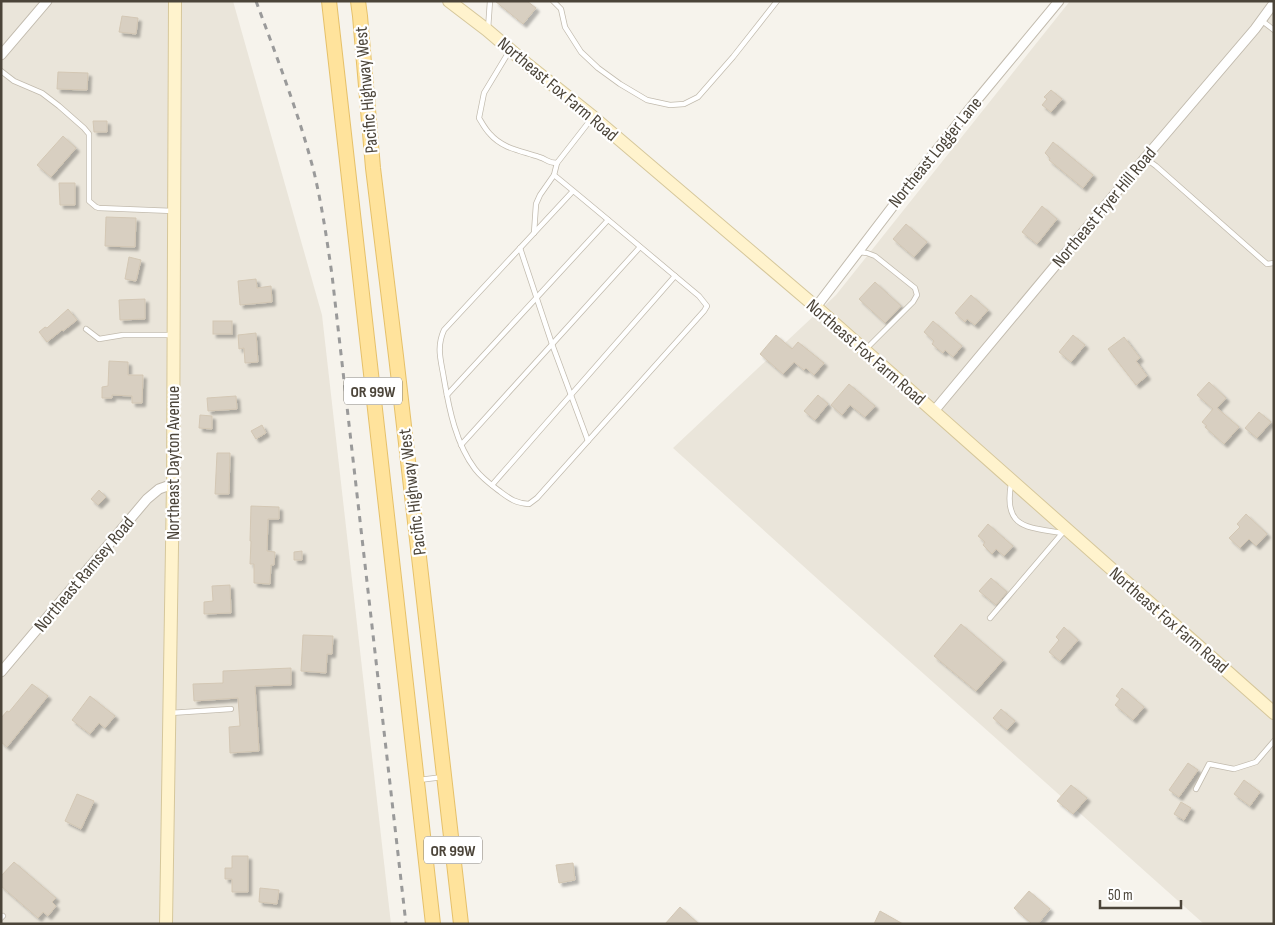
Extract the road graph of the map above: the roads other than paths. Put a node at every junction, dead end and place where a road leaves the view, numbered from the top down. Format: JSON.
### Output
{"nodes":[{"id":1,"x":47,"y":1,"type":"edge"},
{"id":2,"x":176,"y":1,"type":"edge"},
{"id":3,"x":329,"y":1,"type":"edge"},
{"id":4,"x":358,"y":1,"type":"edge"},
{"id":5,"x":449,"y":1,"type":"edge"},
{"id":6,"x":490,"y":1,"type":"edge"},
{"id":7,"x":553,"y":1,"type":"edge"},
{"id":8,"x":777,"y":1,"type":"edge"},
{"id":9,"x":1059,"y":1,"type":"edge"},
{"id":10,"x":1274,"y":3,"type":"edge"},
{"id":11,"x":1261,"y":20,"type":"junction"},
{"id":12,"x":487,"y":30,"type":"junction"},
{"id":13,"x":1274,"y":30,"type":"edge"},
{"id":14,"x":510,"y":50,"type":"junction"},
{"id":15,"x":1,"y":55,"type":"edge"},
{"id":16,"x":1,"y":71,"type":"edge"},
{"id":17,"x":593,"y":117,"type":"junction"},
{"id":18,"x":1145,"y":158,"type":"junction"},
{"id":19,"x":557,"y":164,"type":"junction"},
{"id":20,"x":554,"y":175,"type":"junction"},
{"id":21,"x":573,"y":191,"type":"junction"},
{"id":22,"x":174,"y":211,"type":"junction"},
{"id":23,"x":608,"y":220,"type":"junction"},
{"id":24,"x":534,"y":233,"type":"junction"},
{"id":25,"x":640,"y":247,"type":"junction"},
{"id":26,"x":520,"y":248,"type":"junction"},
{"id":27,"x":858,"y":252,"type":"junction"},
{"id":28,"x":1274,"y":263,"type":"edge"},
{"id":29,"x":675,"y":276,"type":"junction"},
{"id":30,"x":537,"y":297,"type":"junction"},
{"id":31,"x":816,"y":308,"type":"junction"},
{"id":32,"x":86,"y":329,"type":"dead end"},
{"id":33,"x":174,"y":335,"type":"junction"},
{"id":34,"x":552,"y":344,"type":"junction"},
{"id":35,"x":864,"y":350,"type":"junction"},
{"id":36,"x":447,"y":395,"type":"junction"},
{"id":37,"x":571,"y":395,"type":"junction"},
{"id":38,"x":934,"y":411,"type":"junction"},
{"id":39,"x":588,"y":441,"type":"junction"},
{"id":40,"x":461,"y":445,"type":"junction"},
{"id":41,"x":1012,"y":480,"type":"junction"},
{"id":42,"x":173,"y":484,"type":"junction"},
{"id":43,"x":492,"y":485,"type":"junction"},
{"id":44,"x":1064,"y":531,"type":"junction"},
{"id":45,"x":990,"y":618,"type":"dead end"},
{"id":46,"x":1,"y":672,"type":"edge"},
{"id":47,"x":231,"y":708,"type":"dead end"},
{"id":48,"x":170,"y":713,"type":"junction"},
{"id":49,"x":1274,"y":713,"type":"edge"},
{"id":50,"x":1274,"y":741,"type":"edge"},
{"id":51,"x":444,"y":776,"type":"junction"},
{"id":52,"x":417,"y":780,"type":"junction"},
{"id":53,"x":1196,"y":789,"type":"dead end"},
{"id":54,"x":166,"y":924,"type":"edge"},
{"id":55,"x":433,"y":924,"type":"edge"},
{"id":56,"x":462,"y":924,"type":"edge"}],
"edges":[{"from":1,"to":15,"type":"street"},
{"from":2,"to":22,"type":"street","name":"Northeast Dayton Avenue"},
{"from":3,"to":52,"type":"main road","name":"Pacific Highway West","number":"OR 99W"},
{"from":4,"to":51,"type":"main road","name":"Pacific Highway West","number":"OR 99W"},
{"from":5,"to":12,"type":"street","name":"Northeast Fox Farm Road"},
{"from":6,"to":12,"type":"lane"},
{"from":7,"to":8,"type":"lane"},
{"from":9,"to":27,"type":"street","name":"Northeast Logger Lane"},
{"from":10,"to":11,"type":"street","name":"Northeast Fryer Hill Road"},
{"from":11,"to":13,"type":"lane"},
{"from":11,"to":18,"type":"street","name":"Northeast Fryer Hill Road"},
{"from":12,"to":14,"type":"street","name":"Northeast Fox Farm Road"},
{"from":14,"to":17,"type":"street","name":"Northeast Fox Farm Road"},
{"from":14,"to":19,"type":"lane"},
{"from":16,"to":22,"type":"lane"},
{"from":17,"to":19,"type":"lane"},
{"from":17,"to":31,"type":"street","name":"Northeast Fox Farm Road"},
{"from":18,"to":28,"type":"lane"},
{"from":18,"to":38,"type":"street","name":"Northeast Fryer Hill Road"},
{"from":19,"to":20,"type":"lane"},
{"from":20,"to":21,"type":"lane"},
{"from":20,"to":24,"type":"lane"},
{"from":21,"to":23,"type":"lane"},
{"from":21,"to":24,"type":"lane"},
{"from":22,"to":33,"type":"street","name":"Northeast Dayton Avenue"},
{"from":23,"to":25,"type":"lane"},
{"from":23,"to":30,"type":"lane"},
{"from":24,"to":26,"type":"lane"},
{"from":25,"to":29,"type":"lane"},
{"from":25,"to":34,"type":"lane"},
{"from":26,"to":30,"type":"lane"},
{"from":26,"to":36,"type":"lane"},
{"from":27,"to":31,"type":"street","name":"Northeast Logger Lane"},
{"from":27,"to":35,"type":"lane"},
{"from":29,"to":37,"type":"lane"},
{"from":29,"to":39,"type":"lane"},
{"from":30,"to":34,"type":"lane"},
{"from":30,"to":36,"type":"lane"},
{"from":31,"to":35,"type":"street","name":"Northeast Fox Farm Road"},
{"from":32,"to":33,"type":"lane"},
{"from":33,"to":42,"type":"street","name":"Northeast Dayton Avenue"},
{"from":34,"to":37,"type":"lane"},
{"from":34,"to":40,"type":"lane"},
{"from":35,"to":38,"type":"street","name":"Northeast Fox Farm Road"},
{"from":36,"to":40,"type":"lane"},
{"from":37,"to":39,"type":"lane"},
{"from":37,"to":43,"type":"lane"},
{"from":38,"to":41,"type":"street","name":"Northeast Fox Farm Road"},
{"from":39,"to":43,"type":"lane"},
{"from":40,"to":43,"type":"lane"},
{"from":41,"to":44,"type":"street","name":"Northeast Fox Farm Road"},
{"from":41,"to":44,"type":"lane"},
{"from":42,"to":46,"type":"street","name":"Northeast Ramsey Road"},
{"from":42,"to":48,"type":"street","name":"Northeast Dayton Avenue"},
{"from":44,"to":45,"type":"lane"},
{"from":44,"to":49,"type":"street","name":"Northeast Fox Farm Road"},
{"from":47,"to":48,"type":"lane"},
{"from":48,"to":54,"type":"street","name":"Northeast Dayton Avenue"},
{"from":50,"to":53,"type":"lane"},
{"from":51,"to":52,"type":"lane"},
{"from":51,"to":56,"type":"main road","name":"Pacific Highway West","number":"OR 99W"},
{"from":52,"to":55,"type":"main road","name":"Pacific Highway West","number":"OR 99W"}]}
